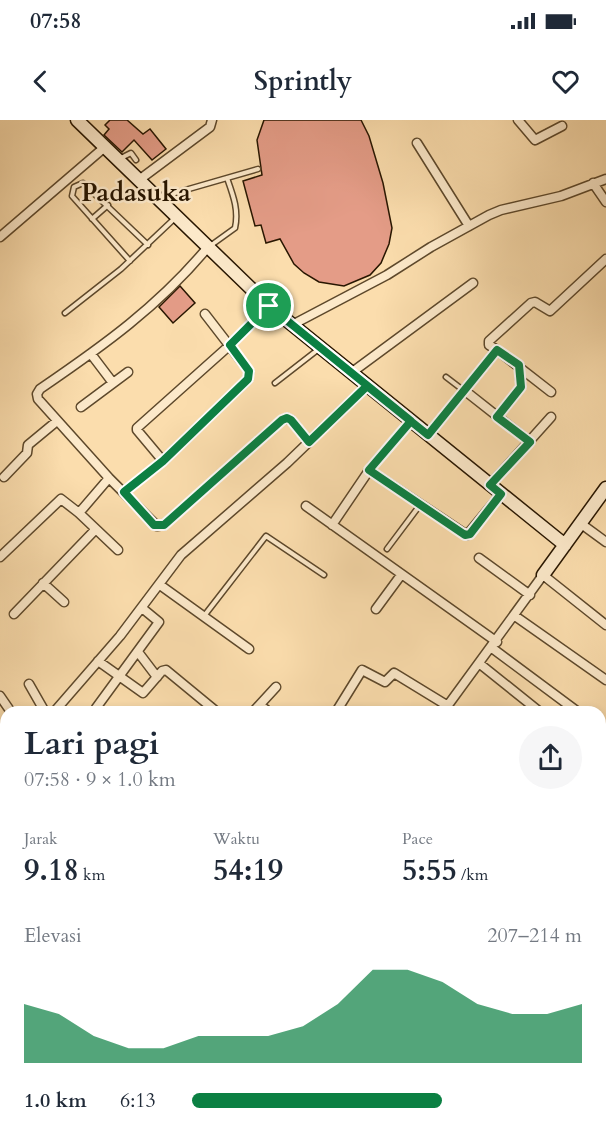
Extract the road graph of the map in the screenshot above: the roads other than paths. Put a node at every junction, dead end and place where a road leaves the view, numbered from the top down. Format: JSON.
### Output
{"nodes":[{"id":1,"x":77,"y":120,"type":"edge"},
{"id":2,"x":212,"y":120,"type":"edge"},
{"id":3,"x":518,"y":120,"type":"edge"},
{"id":4,"x":562,"y":126,"type":"dead end"},
{"id":5,"x":417,"y":143,"type":"dead end"},
{"id":6,"x":106,"y":146,"type":"junction"},
{"id":7,"x":119,"y":159,"type":"junction"},
{"id":8,"x":136,"y":160,"type":"dead end"},
{"id":9,"x":258,"y":169,"type":"dead end"},
{"id":10,"x":227,"y":178,"type":"junction"},
{"id":11,"x":606,"y":179,"type":"edge"},
{"id":12,"x":139,"y":180,"type":"junction"},
{"id":13,"x":593,"y":183,"type":"junction"},
{"id":14,"x":157,"y":198,"type":"junction"},
{"id":15,"x":606,"y":202,"type":"edge"},
{"id":16,"x":108,"y":205,"type":"junction"},
{"id":17,"x":176,"y":216,"type":"junction"},
{"id":18,"x":92,"y":219,"type":"junction"},
{"id":19,"x":469,"y":226,"type":"junction"},
{"id":20,"x":0,"y":237,"type":"edge"},
{"id":21,"x":148,"y":244,"type":"junction"},
{"id":22,"x":208,"y":247,"type":"junction"},
{"id":23,"x":606,"y":259,"type":"edge"},
{"id":24,"x":130,"y":261,"type":"junction"},
{"id":25,"x":473,"y":283,"type":"dead end"},
{"id":26,"x":269,"y":306,"type":"junction"},
{"id":27,"x":65,"y":313,"type":"dead end"},
{"id":28,"x":205,"y":314,"type":"dead end"},
{"id":29,"x":292,"y":326,"type":"junction"},
{"id":30,"x":230,"y":345,"type":"junction"},
{"id":31,"x":320,"y":348,"type":"junction"},
{"id":32,"x":497,"y":350,"type":"junction"},
{"id":33,"x":91,"y":354,"type":"junction"},
{"id":34,"x":519,"y":365,"type":"junction"},
{"id":35,"x":128,"y":372,"type":"dead end"},
{"id":36,"x":351,"y":373,"type":"junction"},
{"id":37,"x":446,"y":377,"type":"dead end"},
{"id":38,"x":113,"y":383,"type":"junction"},
{"id":39,"x":275,"y":383,"type":"dead end"},
{"id":40,"x":367,"y":386,"type":"junction"},
{"id":41,"x":464,"y":390,"type":"junction"},
{"id":42,"x":551,"y":392,"type":"dead end"},
{"id":43,"x":81,"y":407,"type":"dead end"},
{"id":44,"x":497,"y":417,"type":"junction"},
{"id":45,"x":551,"y":417,"type":"dead end"},
{"id":46,"x":57,"y":421,"type":"junction"},
{"id":47,"x":411,"y":421,"type":"junction"},
{"id":48,"x":428,"y":435,"type":"junction"},
{"id":49,"x":309,"y":442,"type":"junction"},
{"id":50,"x":530,"y":442,"type":"junction"},
{"id":51,"x":163,"y":461,"type":"junction"},
{"id":52,"x":369,"y":470,"type":"junction"},
{"id":53,"x":4,"y":477,"type":"dead end"},
{"id":54,"x":109,"y":478,"type":"junction"},
{"id":55,"x":490,"y":485,"type":"junction"},
{"id":56,"x":606,"y":489,"type":"edge"},
{"id":57,"x":124,"y":492,"type":"junction"},
{"id":58,"x":501,"y":494,"type":"junction"},
{"id":59,"x":420,"y":504,"type":"junction"},
{"id":60,"x":306,"y":506,"type":"dead end"},
{"id":61,"x":79,"y":513,"type":"junction"},
{"id":62,"x":580,"y":523,"type":"junction"},
{"id":63,"x":332,"y":525,"type":"junction"},
{"id":64,"x":94,"y":530,"type":"junction"},
{"id":65,"x":606,"y":542,"type":"edge"},
{"id":66,"x":565,"y":544,"type":"junction"},
{"id":67,"x":387,"y":549,"type":"dead end"},
{"id":68,"x":118,"y":550,"type":"dead end"},
{"id":69,"x":0,"y":557,"type":"edge"},
{"id":70,"x":479,"y":558,"type":"dead end"},
{"id":71,"x":324,"y":574,"type":"dead end"},
{"id":72,"x":400,"y":575,"type":"junction"},
{"id":73,"x":543,"y":575,"type":"junction"},
{"id":74,"x":43,"y":584,"type":"junction"},
{"id":75,"x":160,"y":585,"type":"junction"},
{"id":76,"x":530,"y":594,"type":"junction"},
{"id":77,"x":64,"y":602,"type":"dead end"},
{"id":78,"x":142,"y":608,"type":"junction"},
{"id":79,"x":376,"y":609,"type":"dead end"},
{"id":80,"x":14,"y":614,"type":"dead end"},
{"id":81,"x":515,"y":616,"type":"junction"},
{"id":82,"x":203,"y":617,"type":"junction"},
{"id":83,"x":606,"y":625,"type":"edge"},
{"id":84,"x":494,"y":645,"type":"junction"},
{"id":85,"x":249,"y":649,"type":"dead end"},
{"id":86,"x":138,"y":652,"type":"junction"},
{"id":87,"x":99,"y":662,"type":"junction"},
{"id":88,"x":480,"y":664,"type":"junction"},
{"id":89,"x":119,"y":677,"type":"junction"},
{"id":90,"x":158,"y":677,"type":"junction"},
{"id":91,"x":606,"y":680,"type":"edge"},
{"id":92,"x":29,"y":684,"type":"dead end"},
{"id":93,"x":276,"y":687,"type":"dead end"},
{"id":94,"x":42,"y":706,"type":"edge"},
{"id":95,"x":59,"y":706,"type":"edge"},
{"id":96,"x":97,"y":706,"type":"edge"},
{"id":97,"x":209,"y":706,"type":"edge"},
{"id":98,"x":261,"y":706,"type":"edge"},
{"id":99,"x":340,"y":706,"type":"edge"},
{"id":100,"x":441,"y":706,"type":"edge"},
{"id":101,"x":447,"y":706,"type":"edge"},
{"id":102,"x":532,"y":706,"type":"edge"},
{"id":103,"x":570,"y":706,"type":"edge"}],
"edges":[{"from":1,"to":6,"type":"main road"},
{"from":2,"to":12,"type":"street"},
{"from":3,"to":4,"type":"street"},
{"from":5,"to":19,"type":"street"},
{"from":6,"to":7,"type":"main road"},
{"from":6,"to":20,"type":"street"},
{"from":7,"to":8,"type":"lane"},
{"from":7,"to":12,"type":"main road"},
{"from":9,"to":10,"type":"lane"},
{"from":10,"to":14,"type":"lane"},
{"from":10,"to":22,"type":"lane"},
{"from":11,"to":13,"type":"street"},
{"from":12,"to":14,"type":"main road"},
{"from":13,"to":15,"type":"street"},
{"from":13,"to":19,"type":"street"},
{"from":14,"to":17,"type":"main road"},
{"from":16,"to":18,"type":"lane"},
{"from":16,"to":18,"type":"lane"},
{"from":16,"to":21,"type":"lane"},
{"from":17,"to":21,"type":"lane"},
{"from":17,"to":22,"type":"main road"},
{"from":18,"to":24,"type":"lane"},
{"from":19,"to":29,"type":"street"},
{"from":21,"to":24,"type":"lane"},
{"from":22,"to":26,"type":"main road"},
{"from":22,"to":33,"type":"street"},
{"from":23,"to":32,"type":"street"},
{"from":24,"to":27,"type":"lane"},
{"from":25,"to":36,"type":"street"},
{"from":26,"to":29,"type":"main road"},
{"from":26,"to":30,"type":"street"},
{"from":28,"to":30,"type":"street"},
{"from":29,"to":31,"type":"main road"},
{"from":30,"to":51,"type":"street"},
{"from":30,"to":51,"type":"street"},
{"from":31,"to":36,"type":"main road"},
{"from":31,"to":39,"type":"lane"},
{"from":32,"to":34,"type":"street"},
{"from":32,"to":41,"type":"street"},
{"from":33,"to":38,"type":"street"},
{"from":33,"to":46,"type":"street"},
{"from":34,"to":42,"type":"street"},
{"from":34,"to":44,"type":"street"},
{"from":35,"to":38,"type":"street"},
{"from":36,"to":40,"type":"main road"},
{"from":37,"to":41,"type":"lane"},
{"from":38,"to":43,"type":"street"},
{"from":40,"to":47,"type":"main road"},
{"from":40,"to":49,"type":"street"},
{"from":41,"to":44,"type":"street"},
{"from":41,"to":48,"type":"street"},
{"from":44,"to":50,"type":"street"},
{"from":45,"to":50,"type":"street"},
{"from":46,"to":53,"type":"street"},
{"from":46,"to":54,"type":"street"},
{"from":47,"to":48,"type":"main road"},
{"from":47,"to":52,"type":"street"},
{"from":48,"to":55,"type":"main road"},
{"from":49,"to":57,"type":"street"},
{"from":49,"to":75,"type":"street"},
{"from":50,"to":55,"type":"street"},
{"from":51,"to":57,"type":"street"},
{"from":52,"to":59,"type":"street"},
{"from":52,"to":63,"type":"street"},
{"from":54,"to":57,"type":"street"},
{"from":54,"to":61,"type":"street"},
{"from":55,"to":58,"type":"main road"},
{"from":56,"to":62,"type":"main road"},
{"from":58,"to":59,"type":"street"},
{"from":58,"to":66,"type":"main road"},
{"from":59,"to":67,"type":"lane"},
{"from":60,"to":63,"type":"street"},
{"from":61,"to":64,"type":"street"},
{"from":61,"to":69,"type":"street"},
{"from":62,"to":65,"type":"street"},
{"from":62,"to":66,"type":"main road"},
{"from":63,"to":72,"type":"street"},
{"from":64,"to":68,"type":"street"},
{"from":64,"to":74,"type":"street"},
{"from":66,"to":73,"type":"main road"},
{"from":70,"to":76,"type":"street"},
{"from":71,"to":82,"type":"lane"},
{"from":72,"to":79,"type":"street"},
{"from":72,"to":84,"type":"street"},
{"from":73,"to":76,"type":"street"},
{"from":73,"to":83,"type":"street"},
{"from":74,"to":77,"type":"street"},
{"from":74,"to":80,"type":"street"},
{"from":75,"to":78,"type":"street"},
{"from":75,"to":82,"type":"street"},
{"from":76,"to":81,"type":"street"},
{"from":78,"to":86,"type":"street"},
{"from":78,"to":87,"type":"street"},
{"from":81,"to":84,"type":"street"},
{"from":81,"to":91,"type":"street"},
{"from":82,"to":85,"type":"street"},
{"from":84,"to":88,"type":"street"},
{"from":84,"to":103,"type":"street"},
{"from":86,"to":89,"type":"street"},
{"from":86,"to":90,"type":"street"},
{"from":87,"to":89,"type":"street"},
{"from":87,"to":95,"type":"street"},
{"from":88,"to":101,"type":"street"},
{"from":88,"to":102,"type":"street"},
{"from":89,"to":90,"type":"street"},
{"from":89,"to":96,"type":"street"},
{"from":90,"to":97,"type":"street"},
{"from":92,"to":94,"type":"street"},
{"from":93,"to":98,"type":"street"},
{"from":99,"to":100,"type":"street"}]}
